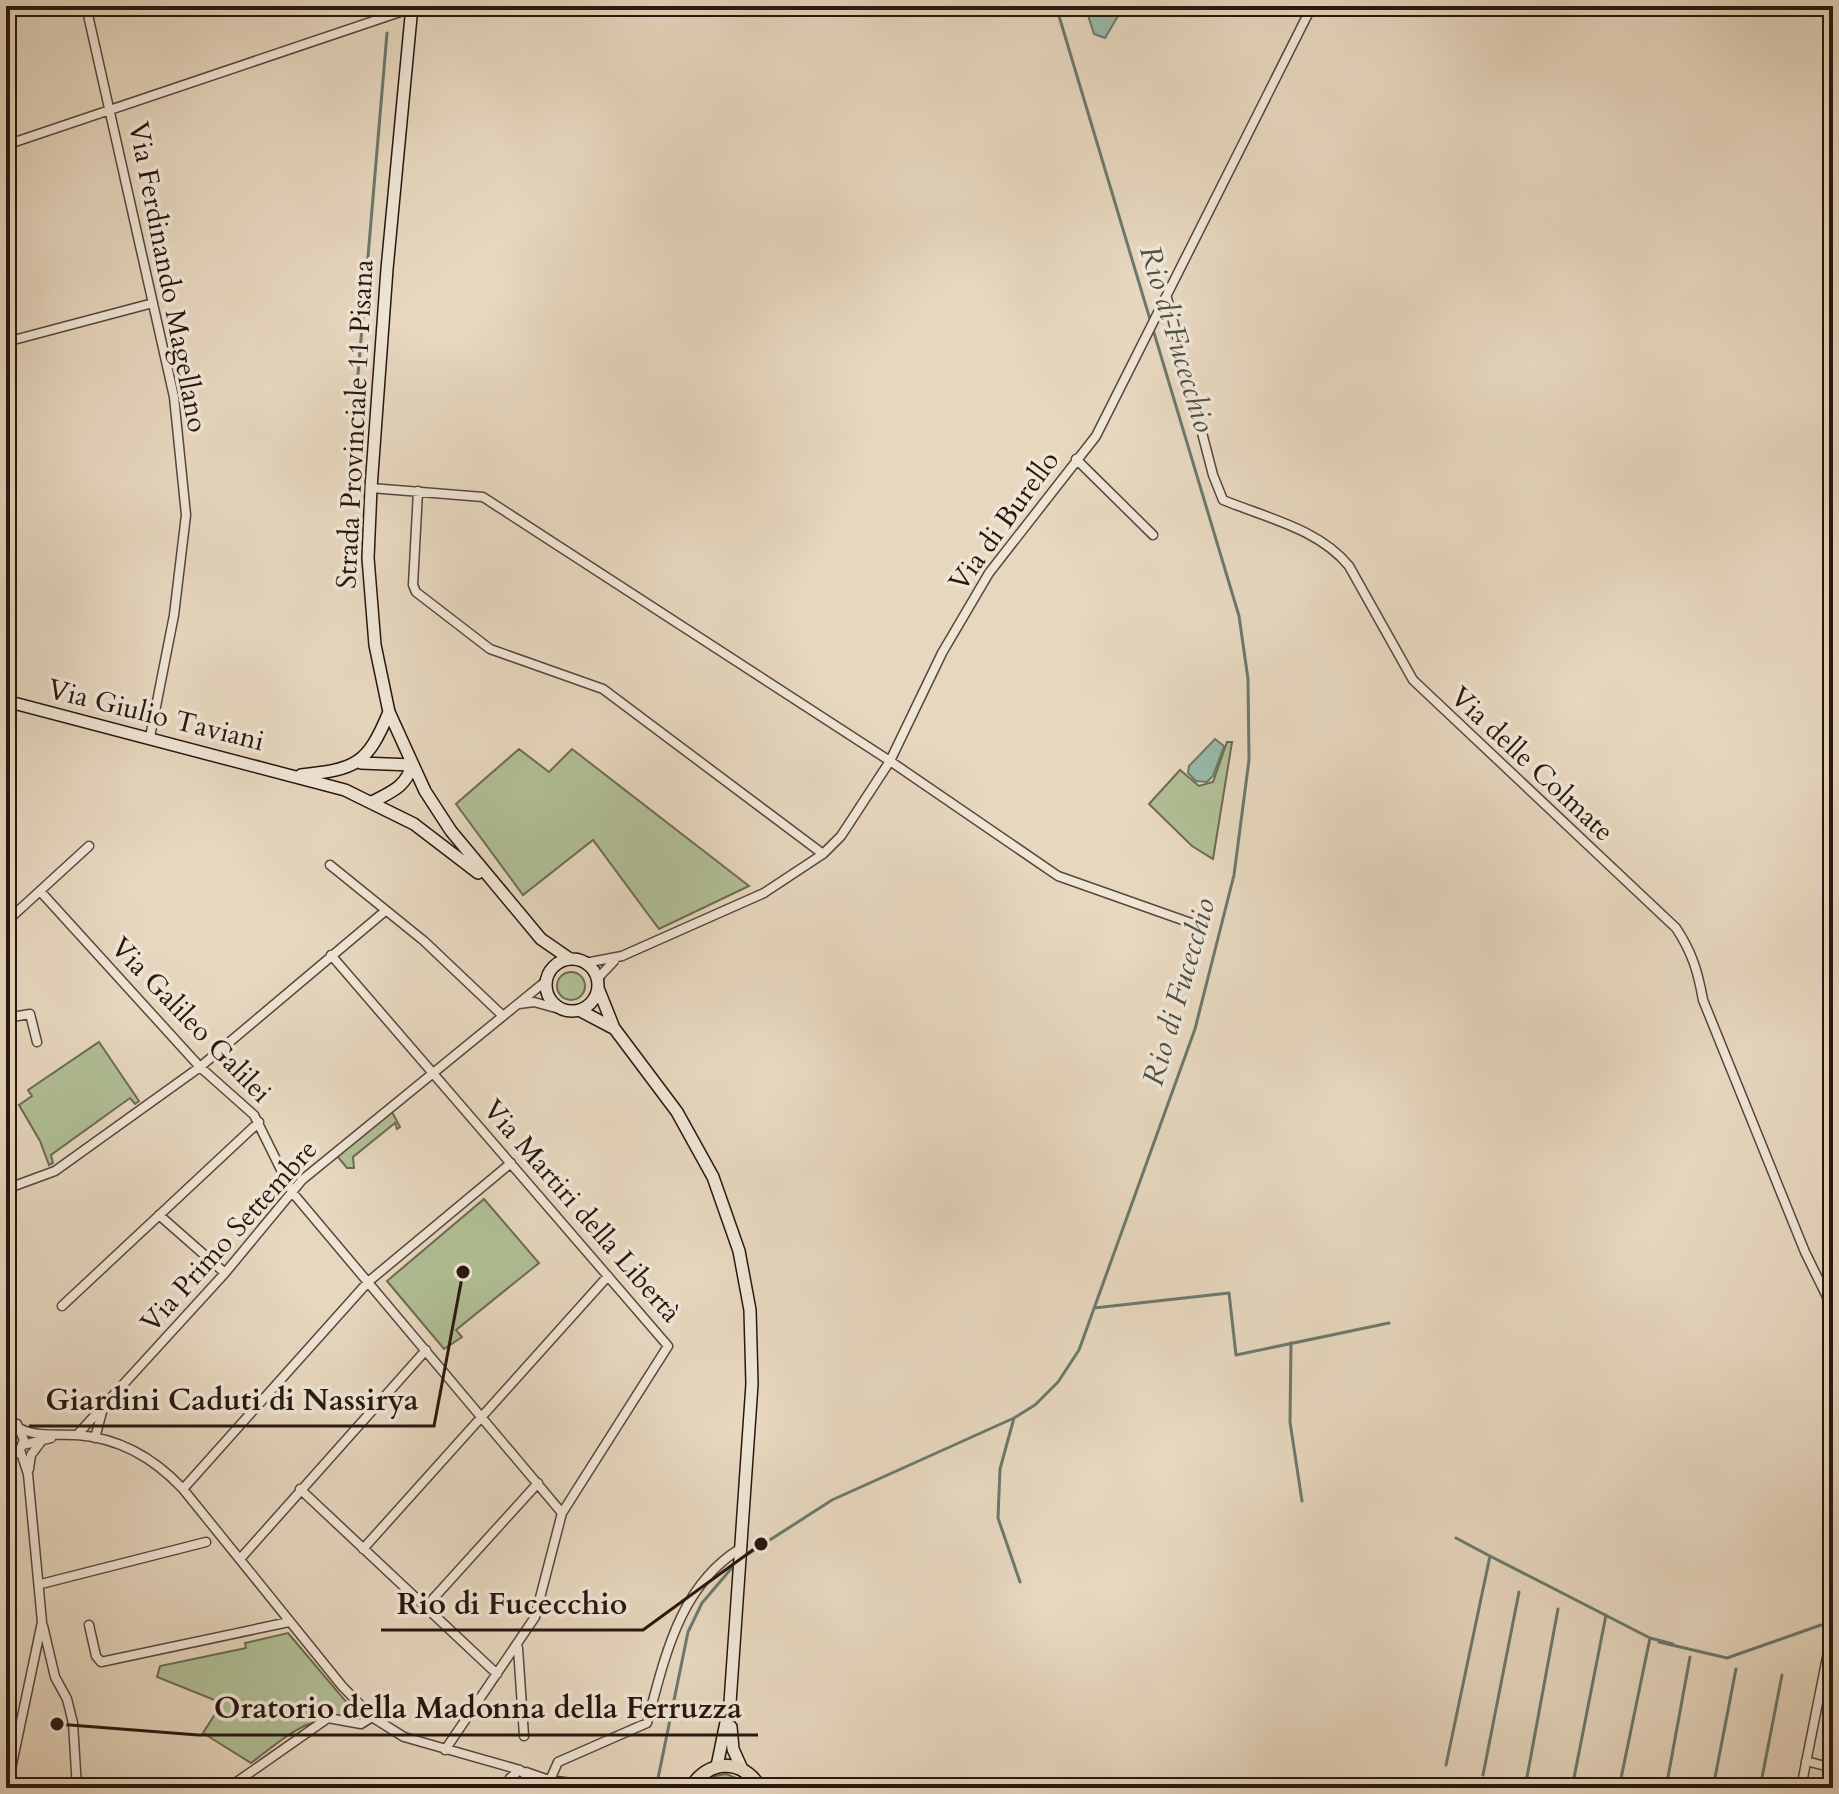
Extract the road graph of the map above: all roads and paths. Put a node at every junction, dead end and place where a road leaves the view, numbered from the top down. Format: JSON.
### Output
{"nodes":[{"id":1,"x":86,"y":6,"type":"edge"},
{"id":2,"x":1312,"y":6,"type":"edge"},
{"id":3,"x":414,"y":7,"type":"edge"},
{"id":4,"x":112,"y":111,"type":"junction"},
{"id":5,"x":6,"y":145,"type":"edge"},
{"id":6,"x":1167,"y":298,"type":"junction"},
{"id":7,"x":153,"y":303,"type":"junction"},
{"id":8,"x":6,"y":342,"type":"edge"},
{"id":9,"x":1076,"y":459,"type":"junction"},
{"id":10,"x":371,"y":488,"type":"junction"},
{"id":11,"x":418,"y":491,"type":"junction"},
{"id":12,"x":1153,"y":535,"type":"dead end"},
{"id":13,"x":6,"y":701,"type":"edge"},
{"id":14,"x":389,"y":712,"type":"junction"},
{"id":15,"x":150,"y":737,"type":"junction"},
{"id":16,"x":890,"y":761,"type":"junction"},
{"id":17,"x":361,"y":763,"type":"junction"},
{"id":18,"x":412,"y":765,"type":"junction"},
{"id":19,"x":295,"y":776,"type":"junction"},
{"id":20,"x":372,"y":802,"type":"junction"},
{"id":21,"x":89,"y":846,"type":"dead end"},
{"id":22,"x":823,"y":854,"type":"junction"},
{"id":23,"x":330,"y":865,"type":"dead end"},
{"id":24,"x":40,"y":891,"type":"junction"},
{"id":25,"x":501,"y":892,"type":"junction"},
{"id":26,"x":384,"y":912,"type":"junction"},
{"id":27,"x":6,"y":922,"type":"edge"},
{"id":28,"x":1191,"y":923,"type":"dead end"},
{"id":29,"x":541,"y":939,"type":"junction"},
{"id":30,"x":331,"y":955,"type":"junction"},
{"id":31,"x":622,"y":956,"type":"junction"},
{"id":32,"x":570,"y":959,"type":"junction"},
{"id":33,"x":585,"y":963,"type":"junction"},
{"id":34,"x":547,"y":977,"type":"junction"},
{"id":35,"x":597,"y":984,"type":"junction"},
{"id":36,"x":519,"y":1005,"type":"junction"},
{"id":37,"x":563,"y":1010,"type":"junction"},
{"id":38,"x":579,"y":1010,"type":"junction"},
{"id":39,"x":502,"y":1015,"type":"junction"},
{"id":40,"x":6,"y":1018,"type":"edge"},
{"id":41,"x":614,"y":1028,"type":"junction"},
{"id":42,"x":37,"y":1042,"type":"dead end"},
{"id":43,"x":200,"y":1067,"type":"junction"},
{"id":44,"x":433,"y":1071,"type":"junction"},
{"id":45,"x":259,"y":1122,"type":"junction"},
{"id":46,"x":511,"y":1163,"type":"junction"},
{"id":47,"x":6,"y":1189,"type":"edge"},
{"id":48,"x":292,"y":1192,"type":"junction"},
{"id":49,"x":159,"y":1215,"type":"junction"},
{"id":50,"x":225,"y":1273,"type":"junction"},
{"id":51,"x":608,"y":1276,"type":"junction"},
{"id":52,"x":368,"y":1282,"type":"junction"},
{"id":53,"x":62,"y":1306,"type":"dead end"},
{"id":54,"x":1833,"y":1309,"type":"edge"},
{"id":55,"x":426,"y":1350,"type":"junction"},
{"id":56,"x":6,"y":1396,"type":"edge"},
{"id":57,"x":104,"y":1408,"type":"junction"},
{"id":58,"x":482,"y":1417,"type":"junction"},
{"id":59,"x":9,"y":1420,"type":"edge"},
{"id":60,"x":21,"y":1429,"type":"junction"},
{"id":61,"x":63,"y":1435,"type":"junction"},
{"id":62,"x":77,"y":1435,"type":"junction"},
{"id":63,"x":95,"y":1438,"type":"junction"},
{"id":64,"x":43,"y":1439,"type":"junction"},
{"id":65,"x":22,"y":1448,"type":"junction"},
{"id":66,"x":8,"y":1458,"type":"edge"},
{"id":67,"x":28,"y":1474,"type":"junction"},
{"id":68,"x":538,"y":1483,"type":"junction"},
{"id":69,"x":183,"y":1489,"type":"junction"},
{"id":70,"x":300,"y":1489,"type":"junction"},
{"id":71,"x":562,"y":1513,"type":"junction"},
{"id":72,"x":206,"y":1542,"type":"dead end"},
{"id":73,"x":741,"y":1543,"type":"junction"},
{"id":74,"x":363,"y":1549,"type":"junction"},
{"id":75,"x":240,"y":1559,"type":"junction"},
{"id":76,"x":41,"y":1584,"type":"junction"},
{"id":77,"x":428,"y":1610,"type":"junction"},
{"id":78,"x":42,"y":1622,"type":"junction"},
{"id":79,"x":289,"y":1622,"type":"junction"},
{"id":80,"x":89,"y":1625,"type":"dead end"},
{"id":81,"x":518,"y":1647,"type":"junction"},
{"id":82,"x":1833,"y":1648,"type":"edge"},
{"id":83,"x":497,"y":1674,"type":"junction"},
{"id":84,"x":730,"y":1703,"type":"junction"},
{"id":85,"x":372,"y":1717,"type":"junction"},
{"id":86,"x":524,"y":1736,"type":"dead end"},
{"id":87,"x":445,"y":1750,"type":"junction"},
{"id":88,"x":1806,"y":1761,"type":"junction"},
{"id":89,"x":491,"y":1764,"type":"junction"},
{"id":90,"x":717,"y":1766,"type":"junction"},
{"id":91,"x":1833,"y":1768,"type":"edge"},
{"id":92,"x":742,"y":1769,"type":"junction"},
{"id":93,"x":523,"y":1771,"type":"junction"},
{"id":94,"x":549,"y":1780,"type":"junction"},
{"id":95,"x":512,"y":1785,"type":"edge"},
{"id":96,"x":691,"y":1785,"type":"edge"},
{"id":97,"x":7,"y":1788,"type":"edge"},
{"id":98,"x":77,"y":1788,"type":"edge"},
{"id":99,"x":228,"y":1788,"type":"edge"},
{"id":100,"x":523,"y":1788,"type":"edge"},
{"id":101,"x":609,"y":1788,"type":"edge"},
{"id":102,"x":760,"y":1788,"type":"edge"},
{"id":103,"x":1801,"y":1788,"type":"edge"}],
"edges":[{"from":1,"to":4,"type":"street","name":"Via Ferdinando Magellano"},
{"from":2,"to":6,"type":"street","name":"Via di Burello"},
{"from":3,"to":4,"type":"street"},
{"from":3,"to":10,"type":"main road","name":"Strada Provinciale 11 Pisana"},
{"from":4,"to":5,"type":"street"},
{"from":4,"to":7,"type":"street","name":"Via Ferdinando Magellano"},
{"from":6,"to":9,"type":"street","name":"Via di Burello"},
{"from":6,"to":54,"type":"street","name":"Via delle Colmate"},
{"from":7,"to":8,"type":"street"},
{"from":7,"to":15,"type":"street","name":"Via Ferdinando Magellano"},
{"from":9,"to":12,"type":"street"},
{"from":9,"to":16,"type":"street","name":"Via di Burello"},
{"from":10,"to":11,"type":"street"},
{"from":10,"to":14,"type":"main road","name":"Strada Provinciale 11 Pisana"},
{"from":11,"to":16,"type":"street"},
{"from":11,"to":22,"type":"street"},
{"from":13,"to":15,"type":"main road","name":"Via Giulio Taviani"},
{"from":14,"to":17,"type":"main road"},
{"from":14,"to":18,"type":"main road","name":"Strada Provinciale 11 Pisana"},
{"from":15,"to":19,"type":"main road","name":"Via Giulio Taviani"},
{"from":16,"to":22,"type":"street","name":"Via di Burello"},
{"from":16,"to":28,"type":"street"},
{"from":17,"to":18,"type":"main road","name":"Via Giulio Taviani"},
{"from":17,"to":19,"type":"main road","name":"Via Giulio Taviani"},
{"from":18,"to":20,"type":"main road"},
{"from":18,"to":25,"type":"main road","name":"Strada Provinciale 11 Pisana"},
{"from":19,"to":20,"type":"main road","name":"Via Giulio Taviani"},
{"from":20,"to":25,"type":"main road","name":"Via Giulio Taviani"},
{"from":21,"to":24,"type":"street"},
{"from":22,"to":31,"type":"street","name":"Via di Burello"},
{"from":23,"to":26,"type":"street"},
{"from":24,"to":27,"type":"street"},
{"from":24,"to":43,"type":"street","name":"Via Galileo Galilei"},
{"from":25,"to":29,"type":"main road","name":"Strada Provinciale 11 Pisana"},
{"from":26,"to":30,"type":"street"},
{"from":26,"to":39,"type":"street"},
{"from":29,"to":32,"type":"main road","name":"Strada Provinciale 11 Pisana"},
{"from":29,"to":34,"type":"main road","name":"Strada Provinciale 11 Pisana"},
{"from":30,"to":43,"type":"street"},
{"from":30,"to":44,"type":"street","name":"Via Martiri della Libertà"},
{"from":31,"to":33,"type":"street","name":"Via di Burello"},
{"from":31,"to":35,"type":"street","name":"Via di Burello"},
{"from":32,"to":33,"type":"main road","name":"Strada Provinciale 11 Pisana"},
{"from":32,"to":34,"type":"main road"},
{"from":33,"to":35,"type":"main road"},
{"from":34,"to":36,"type":"street"},
{"from":34,"to":37,"type":"main road","name":"Strada Provinciale 11 Pisana"},
{"from":35,"to":38,"type":"main road"},
{"from":35,"to":41,"type":"main road"},
{"from":36,"to":37,"type":"street"},
{"from":36,"to":39,"type":"street"},
{"from":37,"to":38,"type":"main road"},
{"from":38,"to":41,"type":"main road"},
{"from":39,"to":44,"type":"street"},
{"from":40,"to":42,"type":"street"},
{"from":41,"to":73,"type":"main road"},
{"from":43,"to":45,"type":"street","name":"Via Galileo Galilei"},
{"from":43,"to":47,"type":"street"},
{"from":44,"to":46,"type":"street","name":"Via Martiri della Libertà"},
{"from":44,"to":48,"type":"street","name":"Via Primo Settembre"},
{"from":45,"to":48,"type":"street","name":"Via Galileo Galilei"},
{"from":45,"to":49,"type":"street"},
{"from":46,"to":51,"type":"street","name":"Via Martiri della Libertà"},
{"from":46,"to":52,"type":"street"},
{"from":48,"to":50,"type":"street","name":"Via Primo Settembre"},
{"from":48,"to":52,"type":"street","name":"Via Galileo Galilei"},
{"from":49,"to":50,"type":"street"},
{"from":49,"to":53,"type":"street"},
{"from":50,"to":57,"type":"street","name":"Via Primo Settembre"},
{"from":51,"to":58,"type":"street"},
{"from":51,"to":71,"type":"street","name":"Via Martiri della Libertà"},
{"from":52,"to":55,"type":"street","name":"Via Galileo Galilei"},
{"from":52,"to":69,"type":"street"},
{"from":55,"to":58,"type":"street","name":"Via Galileo Galilei"},
{"from":55,"to":70,"type":"street"},
{"from":56,"to":59,"type":"street"},
{"from":57,"to":62,"type":"street","name":"Via Primo Settembre"},
{"from":57,"to":63,"type":"street","name":"Via Primo Settembre"},
{"from":58,"to":68,"type":"street","name":"Via Galileo Galilei"},
{"from":58,"to":74,"type":"street"},
{"from":59,"to":60,"type":"street"},
{"from":60,"to":61,"type":"street"},
{"from":60,"to":65,"type":"street"},
{"from":61,"to":62,"type":"street"},
{"from":61,"to":64,"type":"street"},
{"from":62,"to":63,"type":"street"},
{"from":63,"to":69,"type":"street"},
{"from":64,"to":65,"type":"street"},
{"from":64,"to":67,"type":"street"},
{"from":65,"to":66,"type":"street"},
{"from":65,"to":67,"type":"street"},
{"from":66,"to":67,"type":"street"},
{"from":67,"to":76,"type":"street"},
{"from":68,"to":71,"type":"street","name":"Via Galileo Galilei"},
{"from":68,"to":77,"type":"street"},
{"from":69,"to":75,"type":"street"},
{"from":70,"to":74,"type":"street"},
{"from":70,"to":75,"type":"street"},
{"from":71,"to":81,"type":"street"},
{"from":72,"to":76,"type":"street"},
{"from":73,"to":84,"type":"main road"},
{"from":73,"to":94,"type":"street"},
{"from":74,"to":77,"type":"street"},
{"from":75,"to":79,"type":"street"},
{"from":76,"to":78,"type":"street"},
{"from":77,"to":83,"type":"street"},
{"from":78,"to":97,"type":"street"},
{"from":78,"to":98,"type":"street"},
{"from":79,"to":80,"type":"street"},
{"from":79,"to":85,"type":"street"},
{"from":81,"to":83,"type":"street"},
{"from":81,"to":86,"type":"street"},
{"from":82,"to":88,"type":"street"},
{"from":83,"to":87,"type":"street"},
{"from":84,"to":90,"type":"main road"},
{"from":84,"to":92,"type":"main road"},
{"from":85,"to":87,"type":"street"},
{"from":85,"to":99,"type":"street"},
{"from":87,"to":89,"type":"street"},
{"from":88,"to":91,"type":"street"},
{"from":88,"to":103,"type":"street"},
{"from":89,"to":93,"type":"street"},
{"from":89,"to":95,"type":"street"},
{"from":90,"to":92,"type":"main road"},
{"from":90,"to":96,"type":"main road"},
{"from":92,"to":102,"type":"main road"},
{"from":93,"to":94,"type":"street"},
{"from":93,"to":95,"type":"street"},
{"from":93,"to":100,"type":"street"},
{"from":94,"to":100,"type":"street"},
{"from":94,"to":101,"type":"street"}]}
